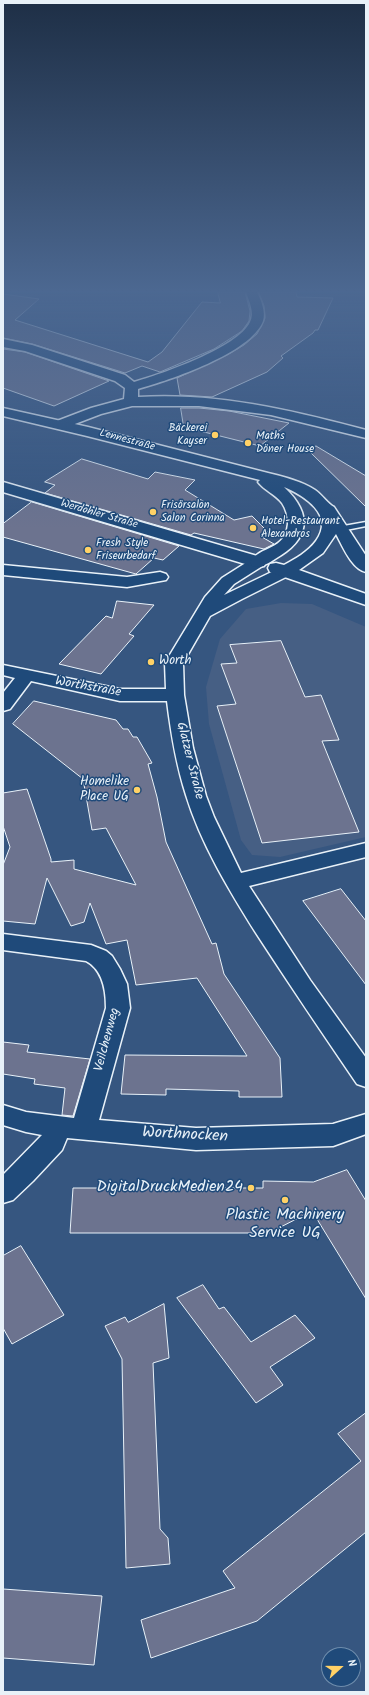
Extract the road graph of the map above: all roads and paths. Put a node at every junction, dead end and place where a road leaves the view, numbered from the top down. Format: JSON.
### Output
{"nodes":[{"id":1,"x":100,"y":371,"type":"edge"},
{"id":2,"x":180,"y":371,"type":"edge"},
{"id":3,"x":132,"y":387,"type":"junction"},
{"id":4,"x":131,"y":402,"type":"junction"},
{"id":5,"x":3,"y":412,"type":"edge"},
{"id":6,"x":62,"y":424,"type":"junction"},
{"id":7,"x":366,"y":434,"type":"edge"},
{"id":8,"x":251,"y":474,"type":"junction"},
{"id":9,"x":3,"y":487,"type":"edge"},
{"id":10,"x":317,"y":499,"type":"junction"},
{"id":11,"x":366,"y":524,"type":"edge"},
{"id":12,"x":341,"y":529,"type":"junction"},
{"id":13,"x":258,"y":562,"type":"junction"},
{"id":14,"x":366,"y":567,"type":"edge"},
{"id":15,"x":3,"y":570,"type":"edge"},
{"id":16,"x":286,"y":571,"type":"junction"},
{"id":17,"x":160,"y":577,"type":"dead end"},
{"id":18,"x":366,"y":600,"type":"edge"},
{"id":19,"x":202,"y":616,"type":"junction"},
{"id":20,"x":3,"y":670,"type":"edge"},
{"id":21,"x":26,"y":676,"type":"junction"},
{"id":22,"x":175,"y":695,"type":"junction"},
{"id":23,"x":3,"y":705,"type":"edge"},
{"id":24,"x":366,"y":850,"type":"edge"},
{"id":25,"x":235,"y":882,"type":"junction"},
{"id":26,"x":3,"y":942,"type":"edge"},
{"id":27,"x":366,"y":1077,"type":"edge"},
{"id":28,"x":3,"y":1116,"type":"edge"},
{"id":29,"x":366,"y":1124,"type":"edge"},
{"id":30,"x":58,"y":1127,"type":"junction"},
{"id":31,"x":84,"y":1129,"type":"junction"},
{"id":32,"x":3,"y":1192,"type":"edge"}],
"edges":[{"from":1,"to":3,"type":"street"},
{"from":2,"to":3,"type":"street"},
{"from":3,"to":4,"type":"street"},
{"from":4,"to":6,"type":"street"},
{"from":4,"to":7,"type":"street"},
{"from":5,"to":6,"type":"main road","name":"Lennestraße"},
{"from":6,"to":8,"type":"main road","name":"Lennestraße"},
{"from":8,"to":10,"type":"main road","name":"Lennestraße"},
{"from":8,"to":13,"type":"main road","name":"Lennestraße"},
{"from":9,"to":13,"type":"main road","name":"Werdohler Straße"},
{"from":10,"to":12,"type":"main road"},
{"from":10,"to":16,"type":"main road","name":"Lennestraße"},
{"from":11,"to":12,"type":"lane"},
{"from":12,"to":14,"type":"main road"},
{"from":13,"to":16,"type":"main road","name":"Werdohler Straße"},
{"from":13,"to":19,"type":"street","name":"Glatzer Straße"},
{"from":15,"to":17,"type":"street"},
{"from":16,"to":18,"type":"main road","name":"Werdohler Straße"},
{"from":16,"to":19,"type":"street","name":"Glatzer Straße"},
{"from":19,"to":22,"type":"street","name":"Glatzer Straße"},
{"from":20,"to":21,"type":"street","name":"Worthstraße"},
{"from":21,"to":22,"type":"street","name":"Worthstraße"},
{"from":21,"to":23,"type":"street"},
{"from":22,"to":25,"type":"street","name":"Glatzer Straße"},
{"from":24,"to":25,"type":"street"},
{"from":25,"to":27,"type":"street","name":"Glatzer Straße"},
{"from":26,"to":31,"type":"street","name":"Veilchenweg"},
{"from":28,"to":30,"type":"street","name":"Worthnocken"},
{"from":29,"to":31,"type":"street","name":"Worthnocken"},
{"from":30,"to":31,"type":"street","name":"Worthnocken"},
{"from":30,"to":32,"type":"street"}]}
